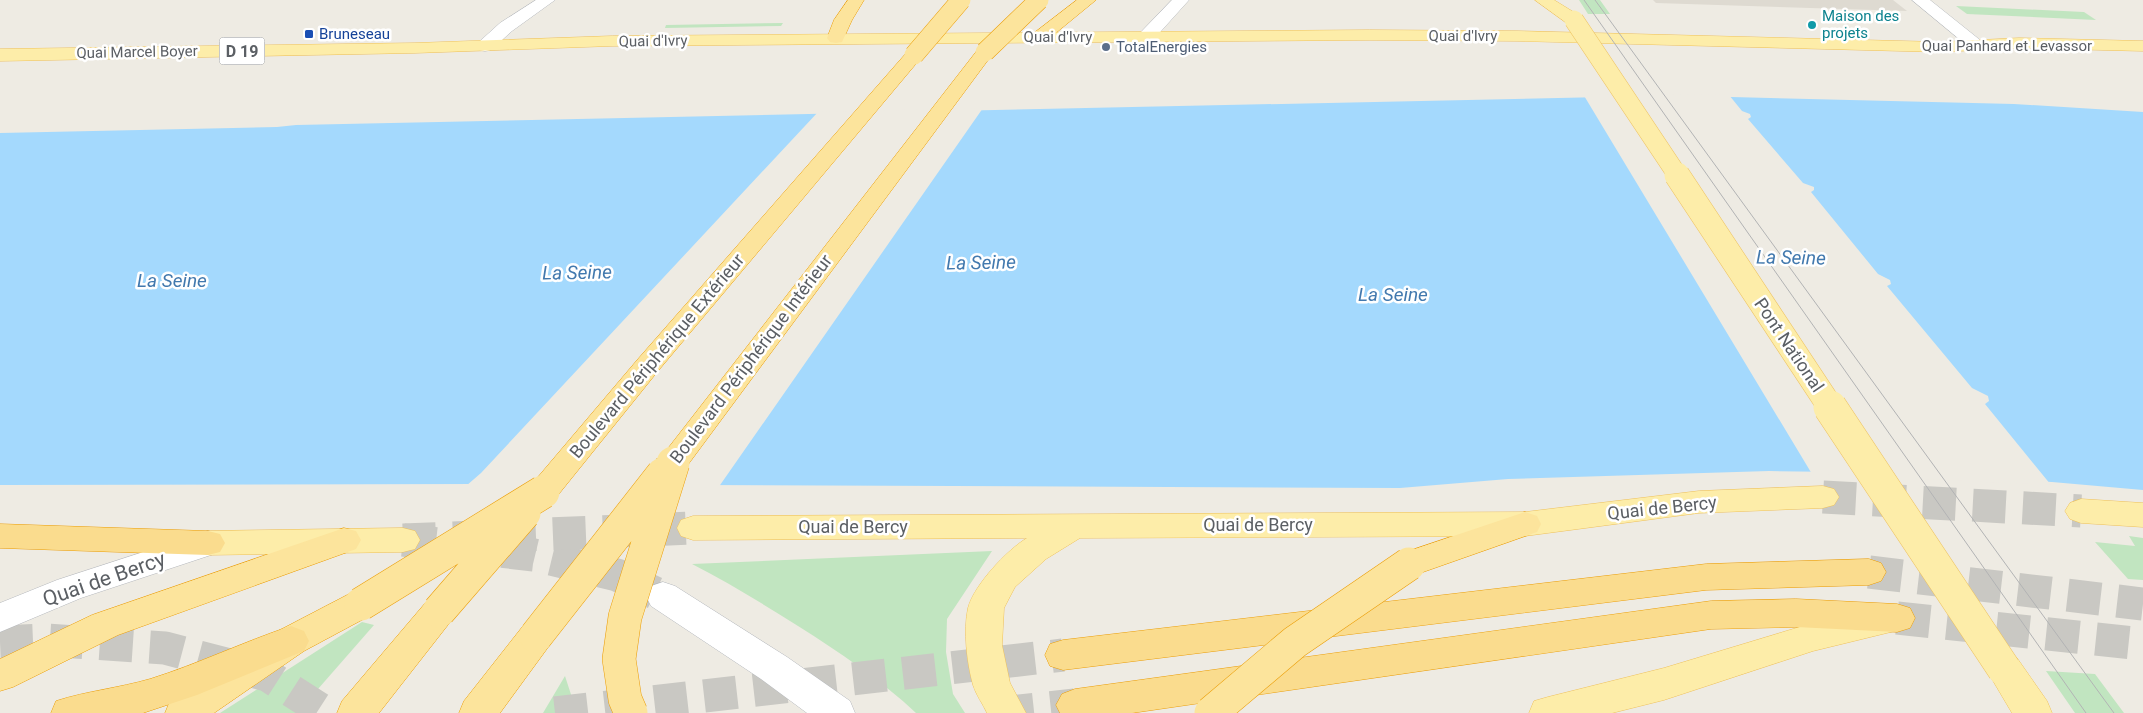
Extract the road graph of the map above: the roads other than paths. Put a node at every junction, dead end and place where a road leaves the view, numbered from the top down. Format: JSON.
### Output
{"nodes":[{"id":1,"x":547,"y":0,"type":"edge"},
{"id":2,"x":856,"y":0,"type":"edge"},
{"id":3,"x":942,"y":0,"type":"edge"},
{"id":4,"x":961,"y":0,"type":"edge"},
{"id":5,"x":1017,"y":0,"type":"edge"},
{"id":6,"x":1039,"y":0,"type":"edge"},
{"id":7,"x":1088,"y":0,"type":"edge"},
{"id":8,"x":1181,"y":0,"type":"edge"},
{"id":9,"x":1920,"y":0,"type":"edge"},
{"id":10,"x":1545,"y":1,"type":"edge"},
{"id":11,"x":1570,"y":8,"type":"edge"},
{"id":12,"x":1147,"y":36,"type":"junction"},
{"id":13,"x":1040,"y":37,"type":"junction"},
{"id":14,"x":836,"y":38,"type":"junction"},
{"id":15,"x":1691,"y":42,"type":"joint"},
{"id":16,"x":1976,"y":44,"type":"junction"},
{"id":17,"x":485,"y":46,"type":"junction"},
{"id":18,"x":2143,"y":46,"type":"edge"},
{"id":19,"x":985,"y":52,"type":"junction"},
{"id":20,"x":0,"y":55,"type":"edge"},
{"id":21,"x":914,"y":55,"type":"junction"},
{"id":22,"x":673,"y":463,"type":"junction"},
{"id":23,"x":543,"y":492,"type":"junction"},
{"id":24,"x":1822,"y":497,"type":"tunnel mouth"},
{"id":25,"x":2081,"y":511,"type":"tunnel mouth"},
{"id":26,"x":2143,"y":515,"type":"edge"},
{"id":27,"x":1525,"y":524,"type":"junction"},
{"id":28,"x":1075,"y":526,"type":"junction"},
{"id":29,"x":693,"y":528,"type":"tunnel mouth"},
{"id":30,"x":0,"y":536,"type":"edge"},
{"id":31,"x":344,"y":540,"type":"junction"},
{"id":32,"x":403,"y":540,"type":"dead end"},
{"id":33,"x":208,"y":543,"type":"junction"},
{"id":34,"x":1868,"y":572,"type":"tunnel mouth"},
{"id":35,"x":663,"y":596,"type":"tunnel mouth"},
{"id":36,"x":0,"y":618,"type":"edge"},
{"id":37,"x":1897,"y":618,"type":"joint"},
{"id":38,"x":291,"y":641,"type":"junction"},
{"id":39,"x":1063,"y":655,"type":"tunnel mouth"},
{"id":40,"x":0,"y":676,"type":"edge"},
{"id":41,"x":1075,"y":705,"type":"tunnel mouth"},
{"id":42,"x":70,"y":713,"type":"edge"},
{"id":43,"x":184,"y":713,"type":"edge"},
{"id":44,"x":356,"y":713,"type":"edge"},
{"id":45,"x":478,"y":713,"type":"edge"},
{"id":46,"x":631,"y":713,"type":"edge"},
{"id":47,"x":836,"y":713,"type":"edge"},
{"id":48,"x":1007,"y":713,"type":"edge"},
{"id":49,"x":1211,"y":713,"type":"edge"},
{"id":50,"x":1548,"y":713,"type":"edge"},
{"id":51,"x":2033,"y":713,"type":"edge"}],
"edges":[{"from":1,"to":17,"type":"main road"},
{"from":2,"to":14,"type":"highway"},
{"from":3,"to":21,"type":"highway","bridge":true},
{"from":4,"to":21,"type":"highway","name":"Boulevard Périphérique Extérieur","bridge":true},
{"from":5,"to":19,"type":"highway","name":"Boulevard Périphérique Intérieur","bridge":true},
{"from":6,"to":19,"type":"highway","bridge":true},
{"from":7,"to":13,"type":"highway"},
{"from":8,"to":12,"type":"main road"},
{"from":9,"to":16,"type":"main road"},
{"from":10,"to":11,"type":"main road"},
{"from":11,"to":51,"type":"main road","name":"Pont National","bridge":true},
{"from":12,"to":13,"type":"main road","name":"Quai d'Ivry"},
{"from":12,"to":15,"type":"main road","name":"Quai d'Ivry"},
{"from":13,"to":14,"type":"main road","name":"Quai d'Ivry"},
{"from":14,"to":17,"type":"main road","name":"Quai d'Ivry"},
{"from":15,"to":16,"type":"main road","name":"Quai Panhard et Levassor"},
{"from":16,"to":18,"type":"main road","name":"Quai Panhard et Levassor"},
{"from":17,"to":20,"type":"main road","name":"Quai Marcel Boyer","number":"D 19"},
{"from":19,"to":22,"type":"highway","name":"Boulevard Périphérique Intérieur"},
{"from":21,"to":23,"type":"highway","name":"Boulevard Périphérique Extérieur"},
{"from":22,"to":45,"type":"highway","name":"Boulevard Périphérique Intérieur","bridge":true},
{"from":22,"to":46,"type":"highway","bridge":true},
{"from":23,"to":38,"type":"highway","bridge":true},
{"from":23,"to":44,"type":"highway","name":"Boulevard Périphérique Extérieur","bridge":true},
{"from":24,"to":27,"type":"main road","name":"Quai de Bercy"},
{"from":25,"to":26,"type":"main road"},
{"from":27,"to":28,"type":"main road","name":"Quai de Bercy"},
{"from":27,"to":49,"type":"highway","bridge":true},
{"from":28,"to":29,"type":"main road","name":"Quai de Bercy"},
{"from":28,"to":48,"type":"main road"},
{"from":30,"to":33,"type":"highway"},
{"from":31,"to":32,"type":"main road"},
{"from":31,"to":33,"type":"main road"},
{"from":31,"to":40,"type":"highway"},
{"from":33,"to":36,"type":"main road","name":"Quai de Bercy"},
{"from":34,"to":39,"type":"highway"},
{"from":35,"to":47,"type":"main road"},
{"from":37,"to":41,"type":"highway"},
{"from":37,"to":50,"type":"main road"},
{"from":38,"to":42,"type":"highway"},
{"from":38,"to":43,"type":"highway"}]}
